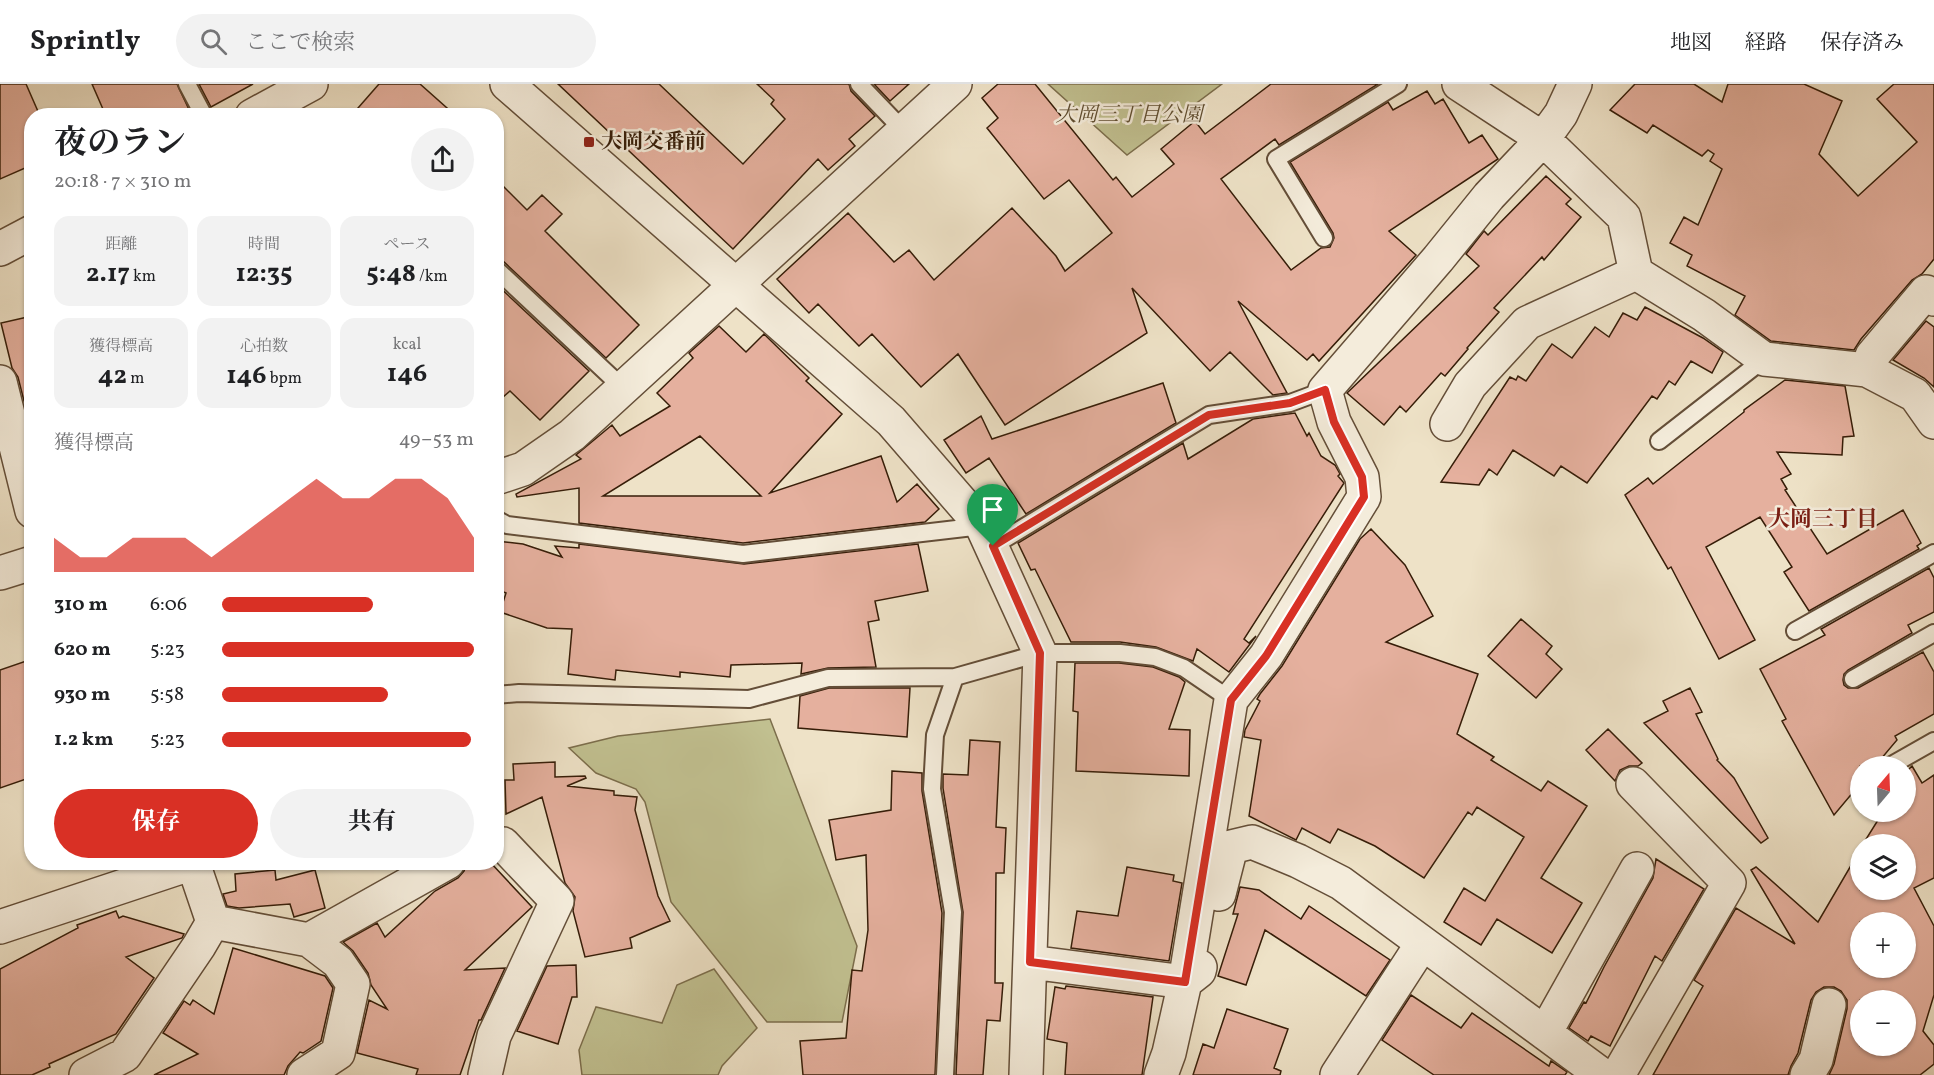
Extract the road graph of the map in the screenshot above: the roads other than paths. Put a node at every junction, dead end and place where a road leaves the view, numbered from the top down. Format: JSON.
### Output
{"nodes":[{"id":1,"x":186,"y":84,"type":"edge"},
{"id":2,"x":311,"y":84,"type":"edge"},
{"id":3,"x":507,"y":84,"type":"edge"},
{"id":4,"x":859,"y":84,"type":"edge"},
{"id":5,"x":955,"y":84,"type":"edge"},
{"id":6,"x":1398,"y":84,"type":"edge"},
{"id":7,"x":1459,"y":84,"type":"edge"},
{"id":8,"x":1575,"y":84,"type":"edge"},
{"id":9,"x":200,"y":108,"type":"edge"},
{"id":10,"x":267,"y":108,"type":"edge"},
{"id":11,"x":903,"y":130,"type":"junction"},
{"id":12,"x":1543,"y":139,"type":"junction"},
{"id":13,"x":24,"y":236,"type":"edge"},
{"id":14,"x":1324,"y":238,"type":"dead end"},
{"id":15,"x":0,"y":249,"type":"edge"},
{"id":16,"x":1636,"y":273,"type":"junction"},
{"id":17,"x":504,"y":277,"type":"edge"},
{"id":18,"x":736,"y":285,"type":"junction"},
{"id":19,"x":1934,"y":299,"type":"edge"},
{"id":20,"x":1764,"y":358,"type":"junction"},
{"id":21,"x":1868,"y":370,"type":"junction"},
{"id":22,"x":0,"y":382,"type":"edge"},
{"id":23,"x":622,"y":388,"type":"junction"},
{"id":24,"x":1325,"y":390,"type":"junction"},
{"id":25,"x":1934,"y":422,"type":"edge"},
{"id":26,"x":1447,"y":424,"type":"dead end"},
{"id":27,"x":1659,"y":441,"type":"dead end"},
{"id":28,"x":504,"y":475,"type":"edge"},
{"id":29,"x":24,"y":479,"type":"edge"},
{"id":30,"x":504,"y":523,"type":"edge"},
{"id":31,"x":988,"y":536,"type":"junction"},
{"id":32,"x":1934,"y":553,"type":"edge"},
{"id":33,"x":24,"y":566,"type":"edge"},
{"id":34,"x":0,"y":573,"type":"edge"},
{"id":35,"x":1795,"y":631,"type":"dead end"},
{"id":36,"x":1934,"y":633,"type":"edge"},
{"id":37,"x":1040,"y":653,"type":"junction"},
{"id":38,"x":954,"y":677,"type":"junction"},
{"id":39,"x":1853,"y":679,"type":"dead end"},
{"id":40,"x":504,"y":694,"type":"edge"},
{"id":41,"x":1231,"y":700,"type":"junction"},
{"id":42,"x":1934,"y":741,"type":"edge"},
{"id":43,"x":1908,"y":756,"type":"edge"},
{"id":44,"x":1633,"y":784,"type":"dead end"},
{"id":45,"x":504,"y":845,"type":"edge"},
{"id":46,"x":1637,"y":869,"type":"dead end"},
{"id":47,"x":172,"y":870,"type":"edge"},
{"id":48,"x":195,"y":870,"type":"edge"},
{"id":49,"x":434,"y":870,"type":"edge"},
{"id":50,"x":213,"y":922,"type":"junction"},
{"id":51,"x":0,"y":927,"type":"edge"},
{"id":52,"x":309,"y":940,"type":"junction"},
{"id":53,"x":1422,"y":944,"type":"junction"},
{"id":54,"x":1030,"y":962,"type":"junction"},
{"id":55,"x":1185,"y":982,"type":"junction"},
{"id":56,"x":1829,"y":1005,"type":"dead end"},
{"id":57,"x":1545,"y":1033,"type":"junction"},
{"id":58,"x":86,"y":1075,"type":"edge"},
{"id":59,"x":304,"y":1075,"type":"edge"},
{"id":60,"x":484,"y":1075,"type":"edge"},
{"id":61,"x":945,"y":1075,"type":"edge"},
{"id":62,"x":1026,"y":1075,"type":"edge"},
{"id":63,"x":1161,"y":1075,"type":"edge"},
{"id":64,"x":1337,"y":1075,"type":"edge"},
{"id":65,"x":1602,"y":1075,"type":"edge"},
{"id":66,"x":1618,"y":1075,"type":"edge"},
{"id":67,"x":1807,"y":1075,"type":"edge"}],
"edges":[{"from":1,"to":9,"type":"lane"},
{"from":2,"to":10,"type":"street"},
{"from":3,"to":18,"type":"street"},
{"from":4,"to":11,"type":"lane"},
{"from":5,"to":11,"type":"street"},
{"from":6,"to":14,"type":"lane"},
{"from":7,"to":12,"type":"street"},
{"from":8,"to":12,"type":"street"},
{"from":11,"to":18,"type":"street"},
{"from":12,"to":16,"type":"street"},
{"from":12,"to":24,"type":"street"},
{"from":13,"to":15,"type":"street"},
{"from":16,"to":20,"type":"street"},
{"from":16,"to":26,"type":"street"},
{"from":17,"to":23,"type":"lane"},
{"from":18,"to":23,"type":"street"},
{"from":18,"to":31,"type":"street"},
{"from":19,"to":21,"type":"street"},
{"from":20,"to":21,"type":"street"},
{"from":20,"to":27,"type":"lane"},
{"from":21,"to":25,"type":"street"},
{"from":22,"to":29,"type":"street"},
{"from":23,"to":28,"type":"street"},
{"from":24,"to":31,"type":"lane"},
{"from":24,"to":41,"type":"street"},
{"from":30,"to":31,"type":"lane"},
{"from":31,"to":37,"type":"street"},
{"from":32,"to":35,"type":"lane"},
{"from":33,"to":34,"type":"street"},
{"from":36,"to":39,"type":"lane"},
{"from":37,"to":38,"type":"lane"},
{"from":37,"to":41,"type":"lane"},
{"from":37,"to":54,"type":"street"},
{"from":38,"to":40,"type":"lane"},
{"from":38,"to":61,"type":"lane"},
{"from":41,"to":55,"type":"street"},
{"from":42,"to":43,"type":"lane"},
{"from":44,"to":66,"type":"street"},
{"from":45,"to":60,"type":"street"},
{"from":46,"to":57,"type":"street"},
{"from":47,"to":51,"type":"street"},
{"from":48,"to":50,"type":"street"},
{"from":49,"to":52,"type":"street"},
{"from":50,"to":52,"type":"street"},
{"from":50,"to":58,"type":"street"},
{"from":52,"to":59,"type":"street"},
{"from":53,"to":55,"type":"street"},
{"from":53,"to":57,"type":"street"},
{"from":53,"to":64,"type":"street"},
{"from":54,"to":55,"type":"street"},
{"from":54,"to":62,"type":"street"},
{"from":55,"to":63,"type":"street"},
{"from":56,"to":67,"type":"street"},
{"from":57,"to":65,"type":"street"}]}
